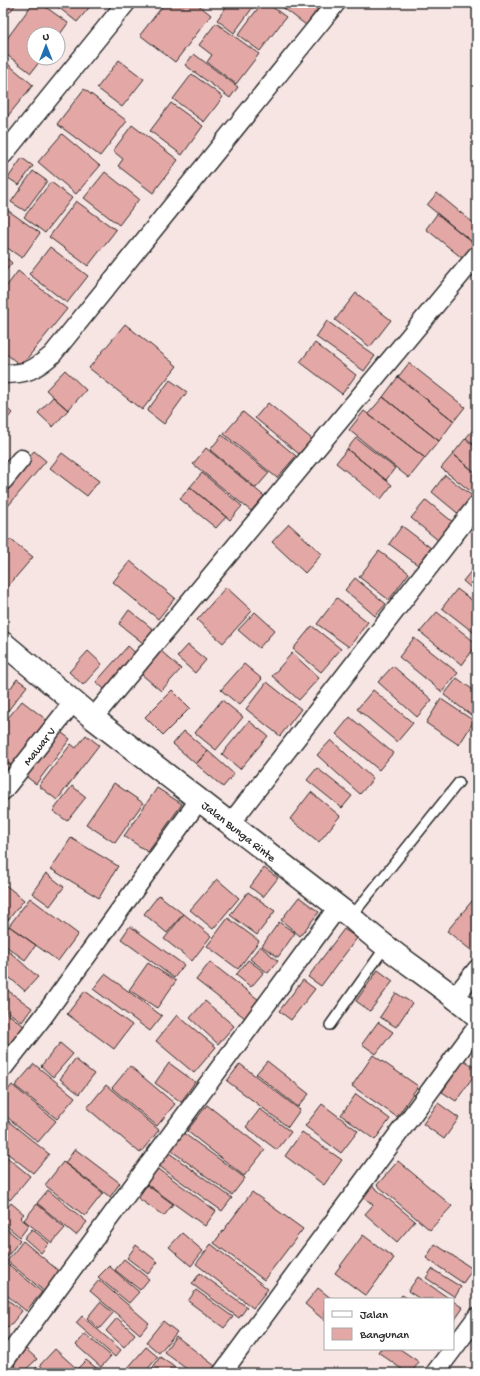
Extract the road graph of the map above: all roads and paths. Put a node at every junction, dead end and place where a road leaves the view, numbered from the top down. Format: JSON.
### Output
{"nodes":[{"id":1,"x":126,"y":3,"type":"edge"},
{"id":2,"x":336,"y":3,"type":"edge"},
{"id":3,"x":3,"y":156,"type":"edge"},
{"id":4,"x":477,"y":254,"type":"edge"},
{"id":5,"x":3,"y":374,"type":"edge"},
{"id":6,"x":21,"y":459,"type":"dead end"},
{"id":7,"x":3,"y":481,"type":"edge"},
{"id":8,"x":477,"y":505,"type":"edge"},
{"id":9,"x":3,"y":643,"type":"edge"},
{"id":10,"x":74,"y":701,"type":"junction"},
{"id":11,"x":94,"y":718,"type":"junction"},
{"id":12,"x":459,"y":782,"type":"dead end"},
{"id":13,"x":3,"y":791,"type":"edge"},
{"id":14,"x":199,"y":800,"type":"junction"},
{"id":15,"x":230,"y":824,"type":"junction"},
{"id":16,"x":344,"y":912,"type":"junction"},
{"id":17,"x":386,"y":946,"type":"junction"},
{"id":18,"x":477,"y":969,"type":"edge"},
{"id":19,"x":455,"y":997,"type":"junction"},
{"id":20,"x":477,"y":1016,"type":"edge"},
{"id":21,"x":330,"y":1025,"type":"dead end"},
{"id":22,"x":477,"y":1027,"type":"edge"},
{"id":23,"x":3,"y":1068,"type":"edge"},
{"id":24,"x":477,"y":1317,"type":"edge"},
{"id":25,"x":454,"y":1348,"type":"edge"},
{"id":26,"x":452,"y":1350,"type":"edge"},
{"id":27,"x":3,"y":1364,"type":"edge"},
{"id":28,"x":222,"y":1373,"type":"edge"},
{"id":29,"x":435,"y":1373,"type":"edge"}],
"edges":[{"from":1,"to":3,"type":"street"},
{"from":2,"to":5,"type":"street"},
{"from":4,"to":11,"type":"street"},
{"from":6,"to":7,"type":"street"},
{"from":8,"to":15,"type":"street"},
{"from":9,"to":10,"type":"street","name":"Jalan Bunga Rinte"},
{"from":10,"to":11,"type":"street","name":"Jalan Bunga Rinte"},
{"from":10,"to":13,"type":"street","name":"Mawar V"},
{"from":11,"to":14,"type":"street","name":"Jalan Bunga Rinte"},
{"from":12,"to":16,"type":"lane"},
{"from":14,"to":15,"type":"street","name":"Jalan Bunga Rinte"},
{"from":14,"to":23,"type":"street"},
{"from":15,"to":16,"type":"street","name":"Jalan Bunga Rinte"},
{"from":16,"to":17,"type":"street","name":"Jalan Bunga Rinte"},
{"from":16,"to":27,"type":"street"},
{"from":17,"to":19,"type":"street","name":"Jalan Bunga Rinte"},
{"from":17,"to":21,"type":"lane"},
{"from":18,"to":19,"type":"street"},
{"from":19,"to":20,"type":"street","name":"Jalan Bunga Rinte"},
{"from":22,"to":28,"type":"street"},
{"from":24,"to":25,"type":"street"},
{"from":26,"to":29,"type":"street"}]}
